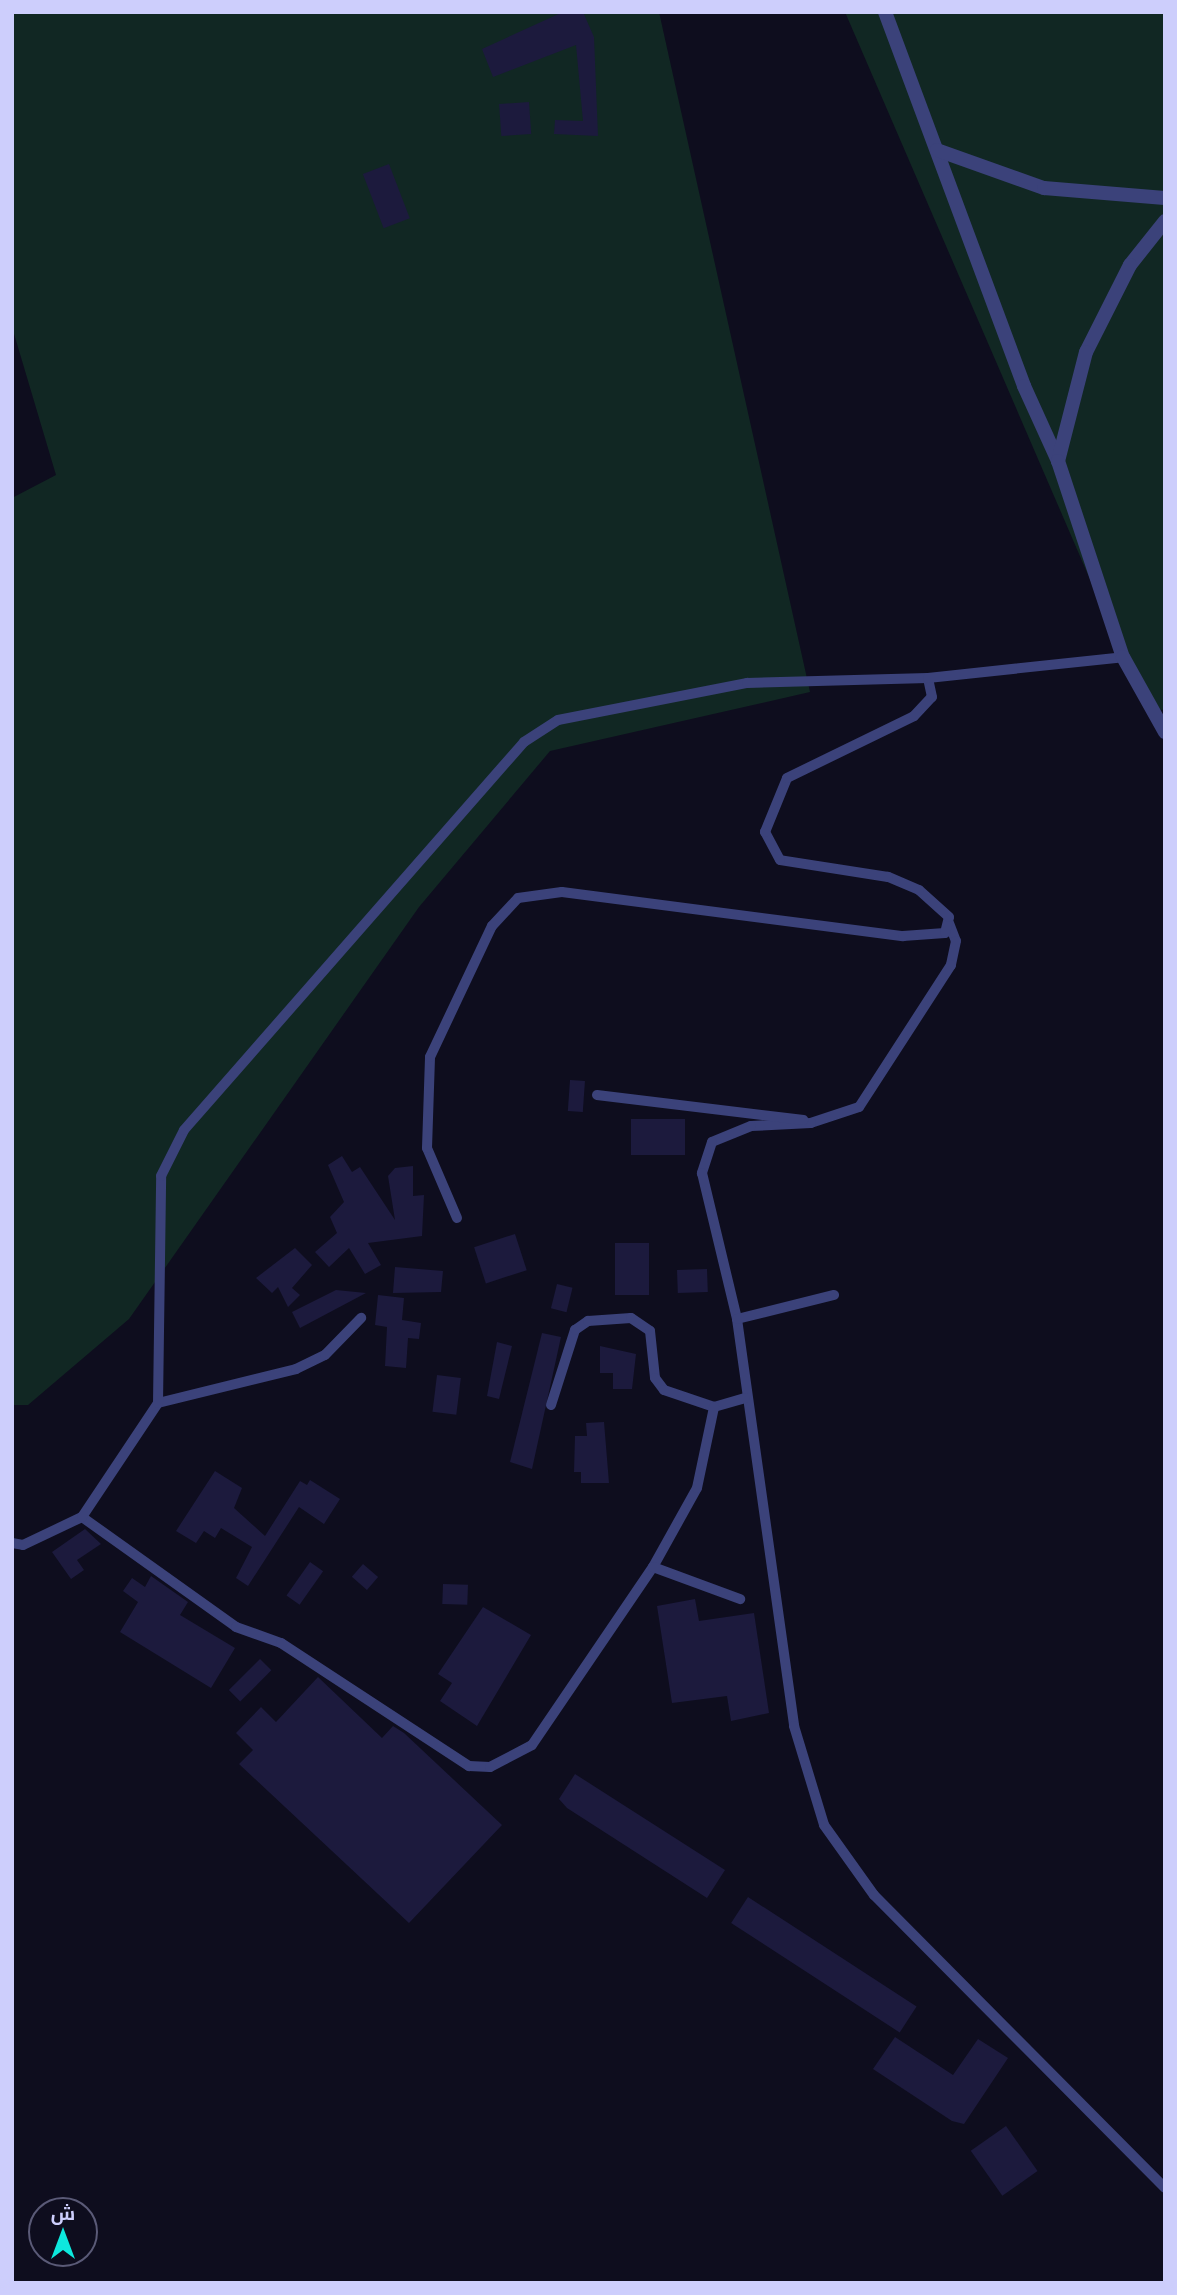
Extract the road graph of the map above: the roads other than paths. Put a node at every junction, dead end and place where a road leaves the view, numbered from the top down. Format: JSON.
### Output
{"nodes":[{"id":1,"x":885,"y":12,"type":"edge"},
{"id":2,"x":937,"y":150,"type":"junction"},
{"id":3,"x":1165,"y":198,"type":"edge"},
{"id":4,"x":1165,"y":221,"type":"edge"},
{"id":5,"x":1058,"y":461,"type":"junction"},
{"id":6,"x":1123,"y":657,"type":"junction"},
{"id":7,"x":928,"y":678,"type":"junction"},
{"id":8,"x":1165,"y":732,"type":"edge"},
{"id":9,"x":948,"y":923,"type":"junction"},
{"id":10,"x":597,"y":1095,"type":"dead end"},
{"id":11,"x":811,"y":1123,"type":"junction"},
{"id":12,"x":457,"y":1218,"type":"dead end"},
{"id":13,"x":834,"y":1295,"type":"dead end"},
{"id":14,"x":361,"y":1318,"type":"dead end"},
{"id":15,"x":737,"y":1319,"type":"junction"},
{"id":16,"x":745,"y":1398,"type":"junction"},
{"id":17,"x":158,"y":1403,"type":"junction"},
{"id":18,"x":551,"y":1405,"type":"dead end"},
{"id":19,"x":714,"y":1408,"type":"junction"},
{"id":20,"x":82,"y":1517,"type":"junction"},
{"id":21,"x":12,"y":1543,"type":"edge"},
{"id":22,"x":653,"y":1567,"type":"junction"},
{"id":23,"x":740,"y":1599,"type":"dead end"},
{"id":24,"x":1165,"y":2188,"type":"edge"}],
"edges":[{"from":1,"to":2,"type":"street"},
{"from":2,"to":3,"type":"street"},
{"from":2,"to":5,"type":"street"},
{"from":4,"to":5,"type":"street"},
{"from":5,"to":6,"type":"street"},
{"from":6,"to":7,"type":"lane"},
{"from":6,"to":8,"type":"street"},
{"from":7,"to":9,"type":"lane"},
{"from":7,"to":17,"type":"lane"},
{"from":9,"to":11,"type":"lane"},
{"from":9,"to":12,"type":"lane"},
{"from":10,"to":11,"type":"lane"},
{"from":11,"to":15,"type":"lane"},
{"from":13,"to":15,"type":"lane"},
{"from":14,"to":17,"type":"lane"},
{"from":15,"to":16,"type":"lane"},
{"from":16,"to":19,"type":"lane"},
{"from":16,"to":24,"type":"lane"},
{"from":17,"to":20,"type":"lane"},
{"from":18,"to":19,"type":"lane"},
{"from":19,"to":22,"type":"lane"},
{"from":20,"to":21,"type":"lane"},
{"from":20,"to":22,"type":"lane"},
{"from":22,"to":23,"type":"lane"}]}
